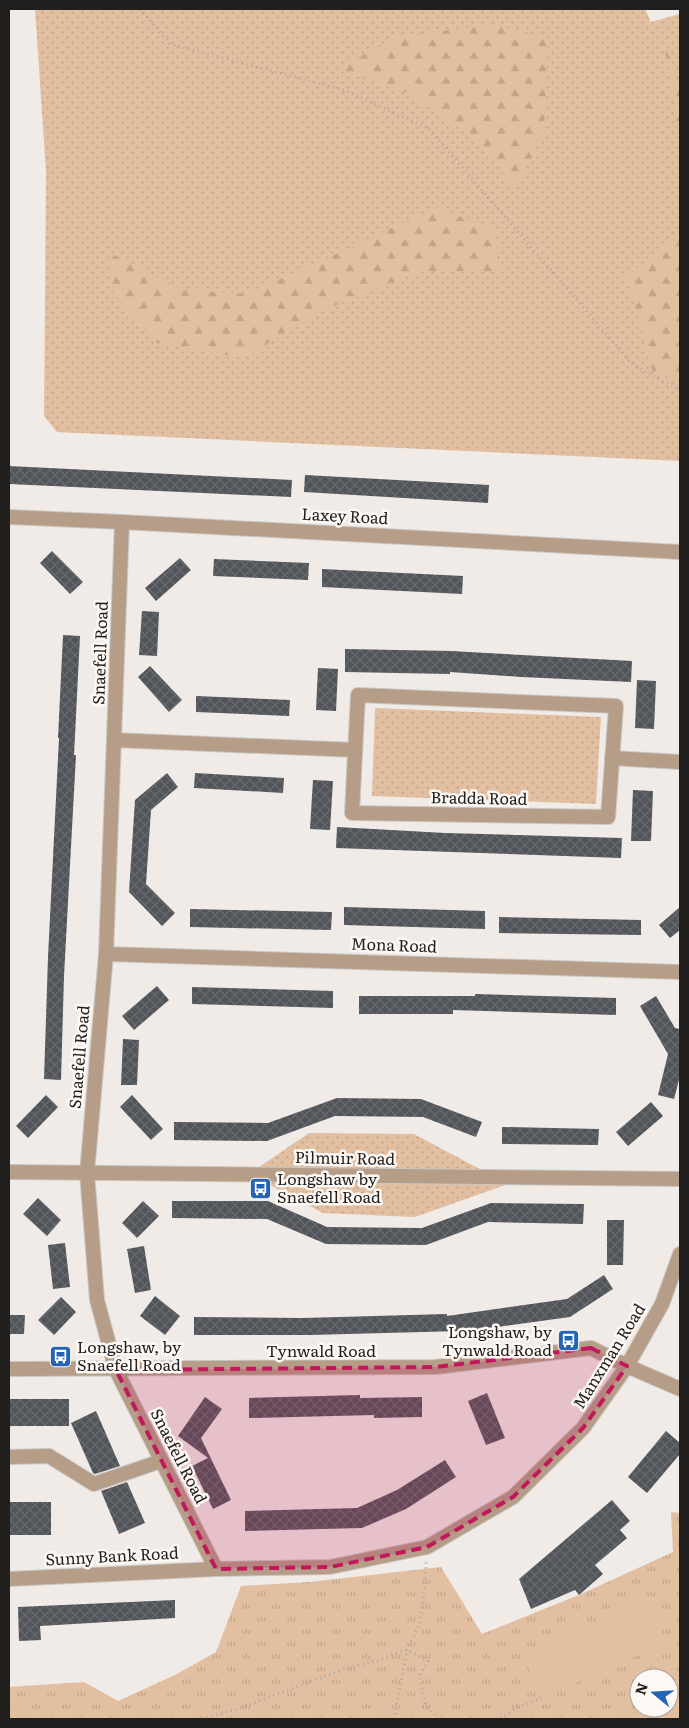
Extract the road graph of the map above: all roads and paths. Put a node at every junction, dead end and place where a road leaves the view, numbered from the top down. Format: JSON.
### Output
{"nodes":[{"id":1,"x":140,"y":9,"type":"edge"},
{"id":2,"x":680,"y":390,"type":"edge"},
{"id":3,"x":9,"y":517,"type":"edge"},
{"id":4,"x":122,"y":522,"type":"junction"},
{"id":5,"x":680,"y":552,"type":"edge"},
{"id":6,"x":114,"y":740,"type":"junction"},
{"id":7,"x":356,"y":750,"type":"junction"},
{"id":8,"x":612,"y":758,"type":"junction"},
{"id":9,"x":680,"y":762,"type":"edge"},
{"id":10,"x":106,"y":954,"type":"junction"},
{"id":11,"x":680,"y":972,"type":"edge"},
{"id":12,"x":9,"y":1172,"type":"edge"},
{"id":13,"x":87,"y":1173,"type":"junction"},
{"id":14,"x":680,"y":1179,"type":"edge"},
{"id":15,"x":680,"y":1254,"type":"edge"},
{"id":16,"x":627,"y":1366,"type":"junction"},
{"id":17,"x":9,"y":1369,"type":"edge"},
{"id":18,"x":116,"y":1370,"type":"junction"},
{"id":19,"x":680,"y":1390,"type":"edge"},
{"id":20,"x":9,"y":1457,"type":"edge"},
{"id":21,"x":161,"y":1461,"type":"junction"},
{"id":22,"x":427,"y":1547,"type":"junction"},
{"id":23,"x":216,"y":1569,"type":"junction"},
{"id":24,"x":9,"y":1579,"type":"edge"},
{"id":25,"x":407,"y":1650,"type":"junction"},
{"id":26,"x":542,"y":1698,"type":"dead end"},
{"id":27,"x":202,"y":1719,"type":"edge"},
{"id":28,"x":394,"y":1719,"type":"edge"},
{"id":29,"x":438,"y":1719,"type":"edge"},
{"id":30,"x":501,"y":1719,"type":"edge"}],
"edges":[{"from":1,"to":2,"type":"path"},
{"from":3,"to":4,"type":"street","name":"Laxey Road"},
{"from":4,"to":5,"type":"street","name":"Laxey Road"},
{"from":4,"to":6,"type":"street","name":"Snaefell Road"},
{"from":6,"to":7,"type":"street"},
{"from":6,"to":10,"type":"street","name":"Snaefell Road"},
{"from":7,"to":8,"type":"street","name":"Bradda Road"},
{"from":7,"to":8,"type":"street","name":"Bradda Road"},
{"from":8,"to":9,"type":"street"},
{"from":10,"to":11,"type":"street","name":"Mona Road"},
{"from":10,"to":13,"type":"street","name":"Snaefell Road"},
{"from":12,"to":13,"type":"street","name":"Pilmuir Road"},
{"from":13,"to":14,"type":"street","name":"Pilmuir Road"},
{"from":13,"to":18,"type":"street","name":"Snaefell Road"},
{"from":15,"to":16,"type":"street","name":"Manxman Road"},
{"from":16,"to":18,"type":"street","name":"Tynwald Road"},
{"from":16,"to":19,"type":"street","name":"Tynwald Road"},
{"from":16,"to":22,"type":"street","name":"Manxman Road"},
{"from":17,"to":18,"type":"street","name":"Tynwald Road"},
{"from":18,"to":21,"type":"street","name":"Snaefell Road"},
{"from":20,"to":21,"type":"street"},
{"from":21,"to":23,"type":"street","name":"Snaefell Road"},
{"from":22,"to":23,"type":"street","name":"Manxman Road"},
{"from":22,"to":25,"type":"path"},
{"from":23,"to":24,"type":"street","name":"Sunny Bank Road"},
{"from":25,"to":27,"type":"path"},
{"from":25,"to":28,"type":"path"},
{"from":25,"to":29,"type":"path"},
{"from":26,"to":30,"type":"path"}]}
